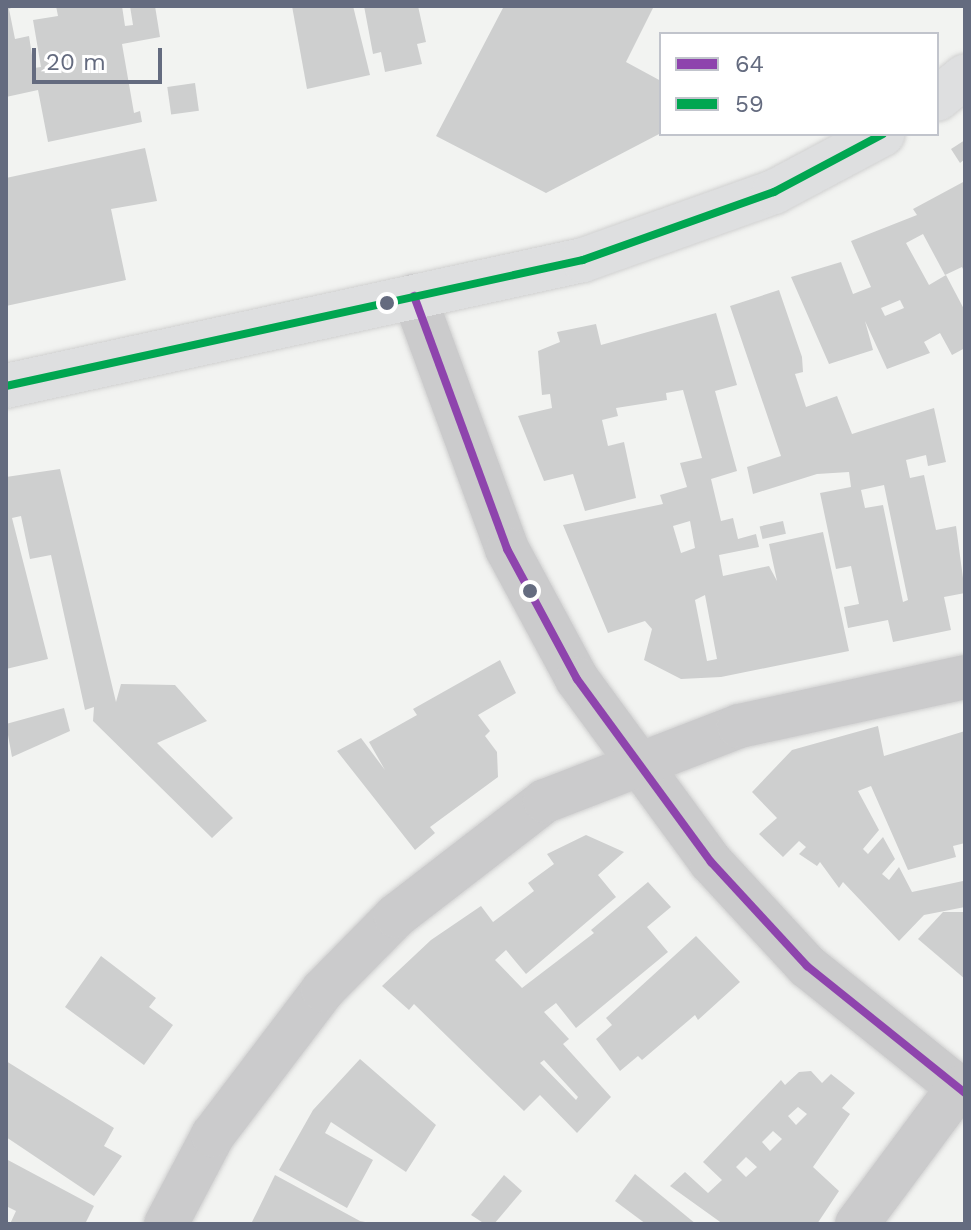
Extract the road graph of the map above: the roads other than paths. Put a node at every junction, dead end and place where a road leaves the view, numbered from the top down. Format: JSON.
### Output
{"nodes":[{"id":1,"x":965,"y":76,"type":"edge"},
{"id":2,"x":939,"y":97,"type":"edge"},
{"id":3,"x":879,"y":136,"type":"edge"},
{"id":4,"x":414,"y":296,"type":"junction"},
{"id":5,"x":6,"y":386,"type":"edge"},
{"id":6,"x":965,"y":677,"type":"edge"},
{"id":7,"x":638,"y":763,"type":"junction"},
{"id":8,"x":962,"y":1091,"type":"edge"},
{"id":9,"x":166,"y":1224,"type":"edge"},
{"id":10,"x":857,"y":1224,"type":"edge"}],
"edges":[{"from":1,"to":2,"type":"main road"},
{"from":3,"to":4,"type":"main road"},
{"from":4,"to":5,"type":"main road"},
{"from":4,"to":7,"type":"street"},
{"from":6,"to":7,"type":"street"},
{"from":7,"to":8,"type":"street"},
{"from":7,"to":9,"type":"street"},
{"from":8,"to":10,"type":"street"}]}
